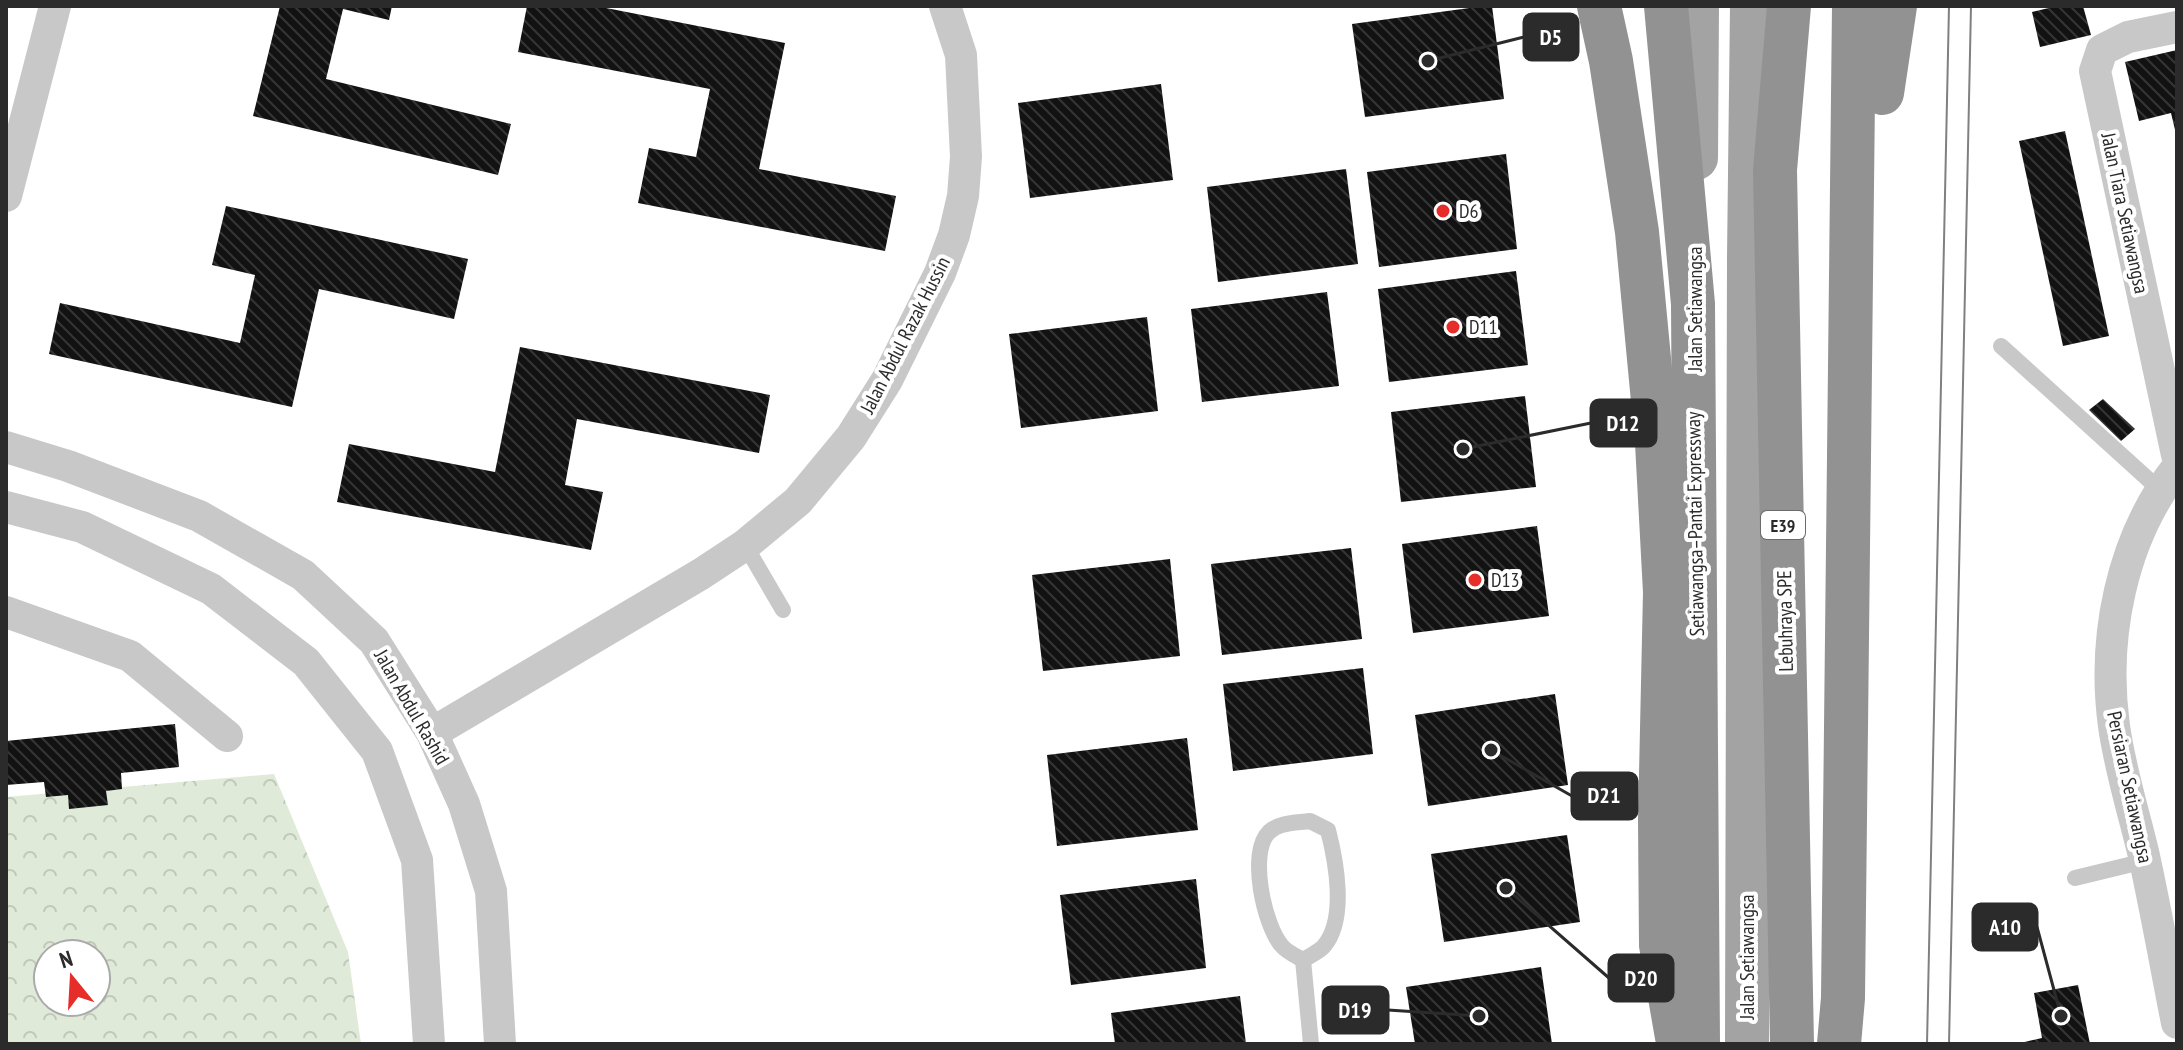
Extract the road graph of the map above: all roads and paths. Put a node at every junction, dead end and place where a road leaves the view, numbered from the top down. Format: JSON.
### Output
{"nodes":[{"id":1,"x":55,"y":6,"type":"edge"},
{"id":2,"x":945,"y":6,"type":"edge"},
{"id":3,"x":1599,"y":6,"type":"edge"},
{"id":4,"x":1666,"y":6,"type":"edge"},
{"id":5,"x":1697,"y":6,"type":"edge"},
{"id":6,"x":1752,"y":6,"type":"edge"},
{"id":7,"x":1789,"y":6,"type":"edge"},
{"id":8,"x":1854,"y":6,"type":"edge"},
{"id":9,"x":1883,"y":6,"type":"edge"},
{"id":10,"x":1895,"y":6,"type":"edge"},
{"id":11,"x":2177,"y":27,"type":"edge"},
{"id":12,"x":1882,"y":93,"type":"junction"},
{"id":13,"x":6,"y":196,"type":"edge"},
{"id":14,"x":2001,"y":346,"type":"dead end"},
{"id":15,"x":6,"y":447,"type":"edge"},
{"id":16,"x":2177,"y":455,"type":"edge"},
{"id":17,"x":2168,"y":479,"type":"edge"},
{"id":18,"x":6,"y":507,"type":"edge"},
{"id":19,"x":745,"y":545,"type":"junction"},
{"id":20,"x":783,"y":610,"type":"dead end"},
{"id":21,"x":6,"y":612,"type":"edge"},
{"id":22,"x":432,"y":733,"type":"junction"},
{"id":23,"x":227,"y":736,"type":"dead end"},
{"id":24,"x":2145,"y":861,"type":"junction"},
{"id":25,"x":2075,"y":878,"type":"dead end"},
{"id":26,"x":1303,"y":960,"type":"junction"},
{"id":27,"x":2177,"y":1023,"type":"edge"},
{"id":28,"x":1684,"y":1042,"type":"edge"},
{"id":29,"x":429,"y":1044,"type":"edge"},
{"id":30,"x":500,"y":1044,"type":"edge"},
{"id":31,"x":1311,"y":1044,"type":"edge"},
{"id":32,"x":1747,"y":1044,"type":"edge"},
{"id":33,"x":1792,"y":1044,"type":"edge"},
{"id":34,"x":1839,"y":1044,"type":"edge"},
{"id":35,"x":1862,"y":1044,"type":"edge"}],
"edges":[{"from":1,"to":13,"type":"street"},
{"from":2,"to":19,"type":"street","name":"Jalan Abdul Razak Hussin"},
{"from":3,"to":28,"type":"highway"},
{"from":4,"to":28,"type":"highway","name":"Setiawangsa–Pantai Expressway"},
{"from":5,"to":28,"type":"main road","name":"Jalan Setiawangsa"},
{"from":6,"to":32,"type":"main road","name":"Jalan Setiawangsa"},
{"from":7,"to":33,"type":"highway","name":"Lebuhraya SPE","number":"E39"},
{"from":8,"to":34,"type":"highway"},
{"from":9,"to":12,"type":"highway"},
{"from":10,"to":12,"type":"highway"},
{"from":11,"to":16,"type":"street","name":"Jalan Tiara Setiawangsa"},
{"from":12,"to":35,"type":"highway"},
{"from":14,"to":17,"type":"lane"},
{"from":15,"to":22,"type":"street","name":"Jalan Abdul Rashid"},
{"from":17,"to":24,"type":"street","name":"Persiaran Setiawangsa"},
{"from":18,"to":29,"type":"street"},
{"from":19,"to":20,"type":"lane"},
{"from":19,"to":22,"type":"street","name":"Jalan Abdul Razak Hussin"},
{"from":21,"to":23,"type":"street"},
{"from":22,"to":30,"type":"street","name":"Jalan Abdul Rashid"},
{"from":24,"to":25,"type":"lane"},
{"from":24,"to":27,"type":"street","name":"Persiaran Setiawangsa"},
{"from":26,"to":26,"type":"lane"},
{"from":26,"to":31,"type":"lane"}]}
